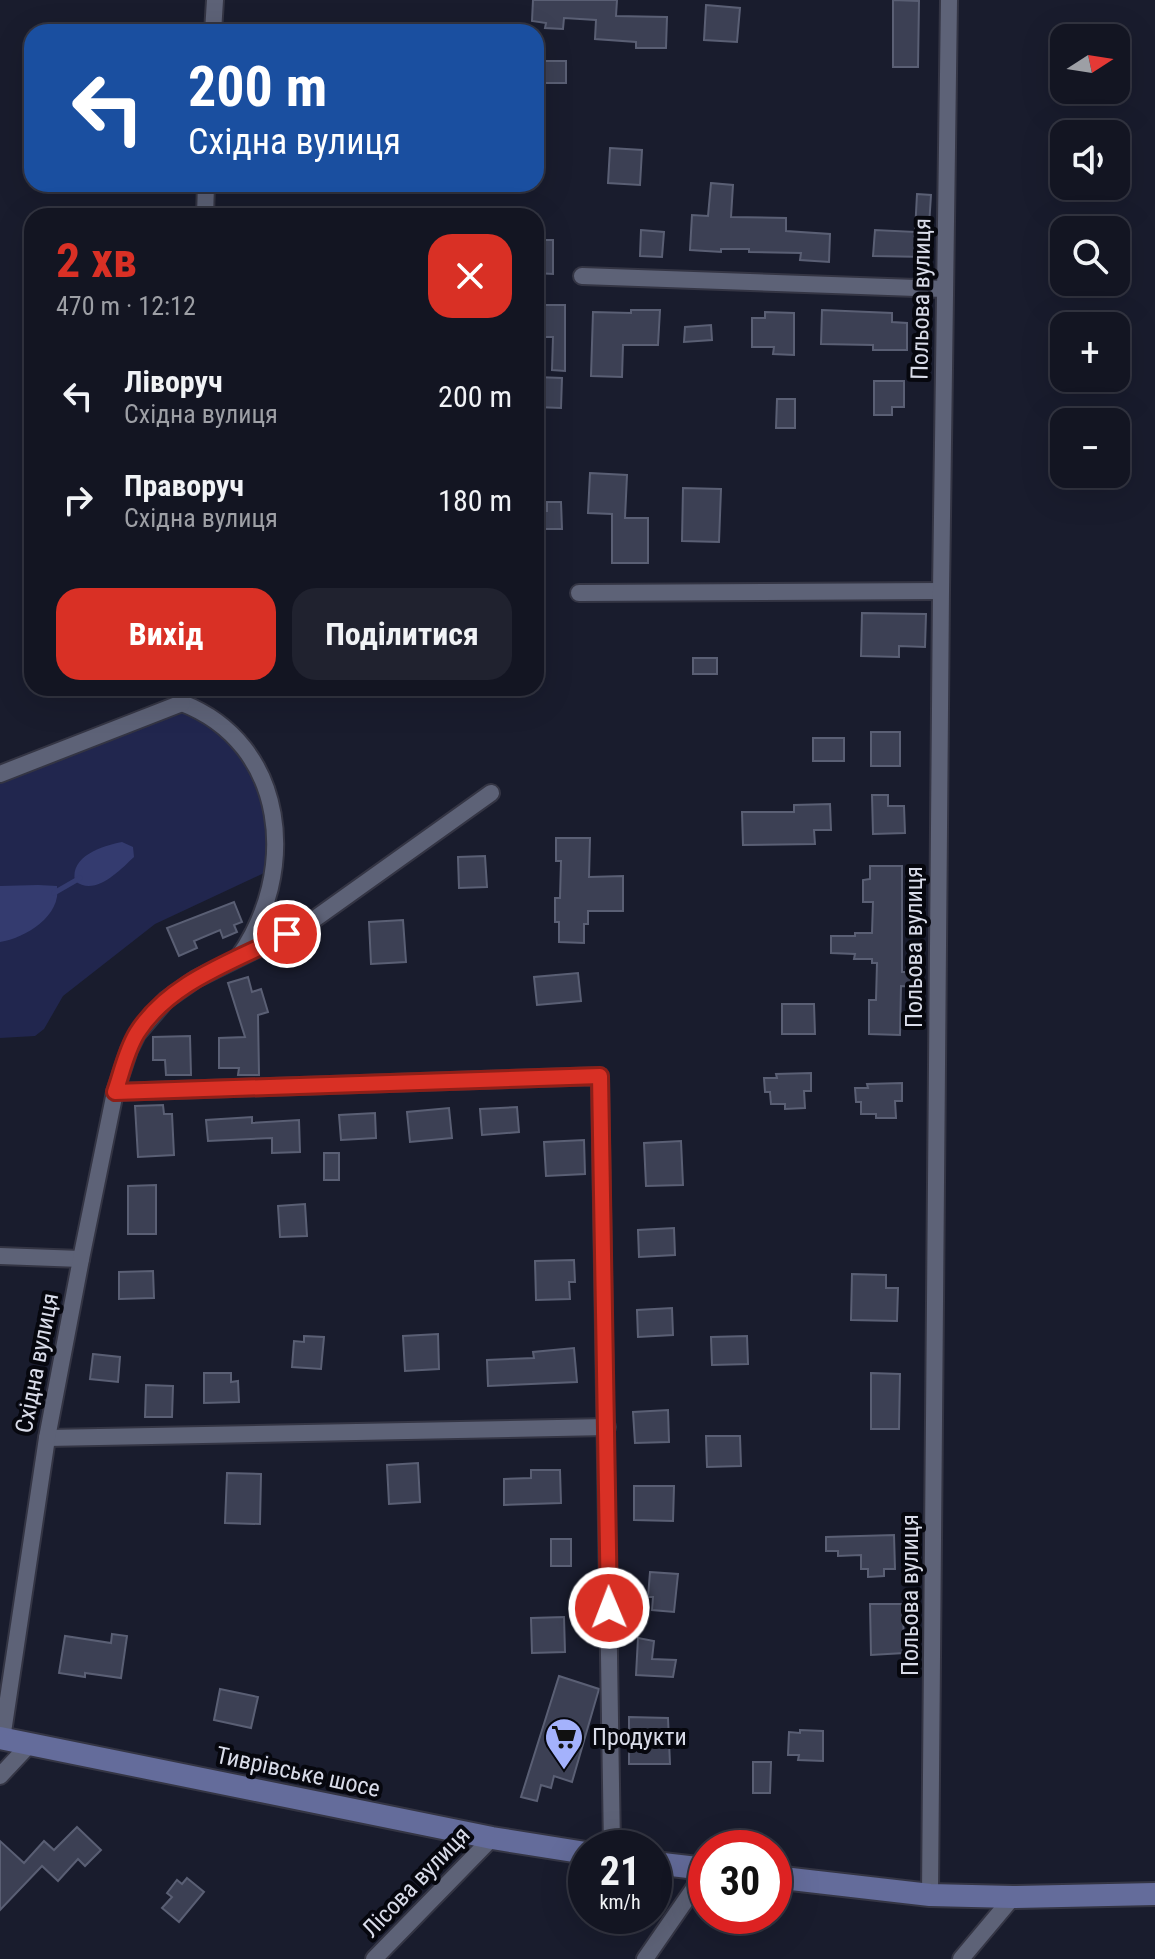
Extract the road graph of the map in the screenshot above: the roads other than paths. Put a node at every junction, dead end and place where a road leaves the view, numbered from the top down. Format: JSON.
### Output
{"nodes":[{"id":1,"x":215,"y":0,"type":"edge"},
{"id":2,"x":949,"y":0,"type":"edge"},
{"id":3,"x":214,"y":24,"type":"edge"},
{"id":4,"x":582,"y":276,"type":"dead end"},
{"id":5,"x":944,"y":289,"type":"junction"},
{"id":6,"x":941,"y":591,"type":"junction"},
{"id":7,"x":579,"y":593,"type":"dead end"},
{"id":8,"x":182,"y":696,"type":"edge"},
{"id":9,"x":0,"y":774,"type":"edge"},
{"id":10,"x":491,"y":793,"type":"dead end"},
{"id":11,"x":237,"y":958,"type":"junction"},
{"id":12,"x":115,"y":1092,"type":"junction"},
{"id":13,"x":0,"y":1256,"type":"edge"},
{"id":14,"x":81,"y":1259,"type":"junction"},
{"id":15,"x":607,"y":1427,"type":"junction"},
{"id":16,"x":47,"y":1438,"type":"junction"},
{"id":17,"x":1,"y":1738,"type":"edge"},
{"id":18,"x":30,"y":1744,"type":"junction"},
{"id":19,"x":0,"y":1776,"type":"edge"},
{"id":20,"x":612,"y":1830,"type":"edge"},
{"id":21,"x":492,"y":1838,"type":"junction"},
{"id":22,"x":568,"y":1850,"type":"edge"},
{"id":23,"x":792,"y":1879,"type":"edge"},
{"id":24,"x":1155,"y":1894,"type":"edge"},
{"id":25,"x":930,"y":1895,"type":"junction"},
{"id":26,"x":688,"y":1896,"type":"edge"},
{"id":27,"x":1013,"y":1897,"type":"junction"},
{"id":28,"x":374,"y":1959,"type":"edge"},
{"id":29,"x":645,"y":1959,"type":"edge"},
{"id":30,"x":961,"y":1959,"type":"edge"}],
"edges":[{"from":1,"to":3,"type":"street"},
{"from":2,"to":5,"type":"street","name":"Польова вулиця"},
{"from":4,"to":5,"type":"street"},
{"from":5,"to":6,"type":"street","name":"Польова вулиця"},
{"from":6,"to":7,"type":"street"},
{"from":6,"to":25,"type":"street","name":"Польова вулиця"},
{"from":8,"to":9,"type":"street"},
{"from":8,"to":11,"type":"street"},
{"from":10,"to":11,"type":"street","name":"Східна вулиця"},
{"from":11,"to":12,"type":"street","name":"Східна вулиця"},
{"from":12,"to":14,"type":"street","name":"Східна вулиця"},
{"from":12,"to":15,"type":"street"},
{"from":13,"to":14,"type":"street"},
{"from":14,"to":16,"type":"street","name":"Східна вулиця"},
{"from":15,"to":16,"type":"street"},
{"from":15,"to":20,"type":"street"},
{"from":16,"to":17,"type":"street","name":"Східна вулиця"},
{"from":17,"to":18,"type":"main road","name":"Тиврівське шосе"},
{"from":18,"to":19,"type":"street"},
{"from":18,"to":21,"type":"main road","name":"Тиврівське шосе"},
{"from":21,"to":22,"type":"main road","name":"Тиврівське шосе"},
{"from":21,"to":28,"type":"street","name":"Лісова вулиця"},
{"from":23,"to":25,"type":"main road"},
{"from":24,"to":27,"type":"main road"},
{"from":25,"to":27,"type":"main road"},
{"from":26,"to":29,"type":"street"},
{"from":27,"to":30,"type":"street"}]}
